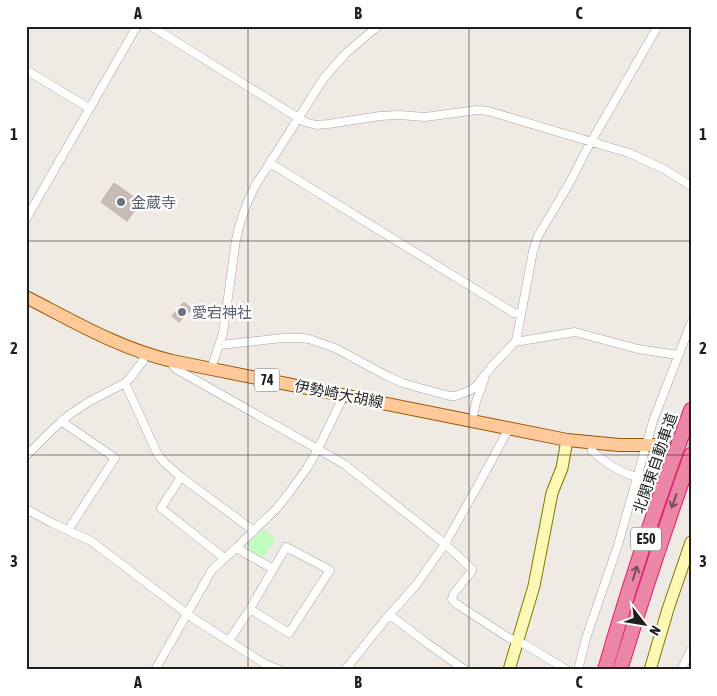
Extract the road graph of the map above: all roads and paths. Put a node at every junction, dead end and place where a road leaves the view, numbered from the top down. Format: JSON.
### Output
{"nodes":[{"id":1,"x":137,"y":26,"type":"edge"},
{"id":2,"x":151,"y":26,"type":"edge"},
{"id":3,"x":378,"y":26,"type":"edge"},
{"id":4,"x":658,"y":26,"type":"edge"},
{"id":5,"x":26,"y":70,"type":"edge"},
{"id":6,"x":89,"y":108,"type":"junction"},
{"id":7,"x":298,"y":118,"type":"junction"},
{"id":8,"x":591,"y":142,"type":"junction"},
{"id":9,"x":270,"y":163,"type":"junction"},
{"id":10,"x":691,"y":186,"type":"edge"},
{"id":11,"x":26,"y":219,"type":"edge"},
{"id":12,"x":26,"y":297,"type":"edge"},
{"id":13,"x":520,"y":314,"type":"junction"},
{"id":14,"x":691,"y":323,"type":"edge"},
{"id":15,"x":516,"y":341,"type":"junction"},
{"id":16,"x":220,"y":345,"type":"junction"},
{"id":17,"x":144,"y":353,"type":"junction"},
{"id":18,"x":678,"y":355,"type":"junction"},
{"id":19,"x":172,"y":361,"type":"junction"},
{"id":20,"x":211,"y":368,"type":"junction"},
{"id":21,"x":486,"y":375,"type":"junction"},
{"id":22,"x":124,"y":383,"type":"junction"},
{"id":23,"x":344,"y":395,"type":"junction"},
{"id":24,"x":691,"y":410,"type":"edge"},
{"id":25,"x":61,"y":421,"type":"junction"},
{"id":26,"x":472,"y":421,"type":"junction"},
{"id":27,"x":508,"y":429,"type":"junction"},
{"id":28,"x":568,"y":440,"type":"junction"},
{"id":29,"x":591,"y":443,"type":"junction"},
{"id":30,"x":664,"y":445,"type":"tunnel mouth"},
{"id":31,"x":646,"y":446,"type":"junction"},
{"id":32,"x":318,"y":449,"type":"junction"},
{"id":33,"x":691,"y":455,"type":"edge"},
{"id":34,"x":26,"y":456,"type":"edge"},
{"id":35,"x":180,"y":477,"type":"junction"},
{"id":36,"x":638,"y":477,"type":"junction"},
{"id":37,"x":26,"y":509,"type":"edge"},
{"id":38,"x":68,"y":530,"type":"junction"},
{"id":39,"x":254,"y":531,"type":"junction"},
{"id":40,"x":691,"y":542,"type":"edge"},
{"id":41,"x":445,"y":544,"type":"junction"},
{"id":42,"x":236,"y":548,"type":"junction"},
{"id":43,"x":224,"y":558,"type":"junction"},
{"id":44,"x":273,"y":569,"type":"junction"},
{"id":45,"x":250,"y":610,"type":"junction"},
{"id":46,"x":188,"y":614,"type":"junction"},
{"id":47,"x":390,"y":615,"type":"junction"},
{"id":48,"x":518,"y":641,"type":"junction"},
{"id":49,"x":229,"y":642,"type":"junction"},
{"id":50,"x":691,"y":650,"type":"edge"},
{"id":51,"x":156,"y":670,"type":"edge"},
{"id":52,"x":280,"y":670,"type":"edge"},
{"id":53,"x":345,"y":670,"type":"edge"},
{"id":54,"x":465,"y":670,"type":"edge"},
{"id":55,"x":509,"y":670,"type":"edge"},
{"id":56,"x":566,"y":670,"type":"edge"},
{"id":57,"x":578,"y":670,"type":"edge"},
{"id":58,"x":605,"y":670,"type":"edge"},
{"id":59,"x":620,"y":670,"type":"edge"},
{"id":60,"x":650,"y":670,"type":"edge"},
{"id":61,"x":681,"y":670,"type":"edge"}],
"edges":[{"from":1,"to":6,"type":"street"},
{"from":2,"to":7,"type":"street"},
{"from":3,"to":7,"type":"street"},
{"from":4,"to":8,"type":"street"},
{"from":5,"to":6,"type":"street"},
{"from":6,"to":11,"type":"street"},
{"from":7,"to":8,"type":"street"},
{"from":7,"to":9,"type":"street"},
{"from":8,"to":10,"type":"street"},
{"from":8,"to":13,"type":"street"},
{"from":9,"to":13,"type":"street"},
{"from":9,"to":16,"type":"street"},
{"from":12,"to":17,"type":"main road","name":"伊勢崎大胡線","number":"74"},
{"from":13,"to":15,"type":"street"},
{"from":14,"to":18,"type":"street"},
{"from":15,"to":18,"type":"street"},
{"from":15,"to":21,"type":"street"},
{"from":16,"to":20,"type":"street"},
{"from":16,"to":21,"type":"street"},
{"from":17,"to":19,"type":"main road","name":"伊勢崎大胡線","number":"74"},
{"from":17,"to":22,"type":"street"},
{"from":18,"to":31,"type":"street"},
{"from":19,"to":20,"type":"main road","name":"伊勢崎大胡線","number":"74"},
{"from":19,"to":32,"type":"street"},
{"from":20,"to":23,"type":"main road","name":"伊勢崎大胡線","number":"74"},
{"from":21,"to":26,"type":"street"},
{"from":22,"to":25,"type":"street"},
{"from":22,"to":35,"type":"street"},
{"from":23,"to":26,"type":"main road","name":"伊勢崎大胡線","number":"74"},
{"from":23,"to":32,"type":"street"},
{"from":58,"to":24,"type":"highway","name":"北関東自動車道","number":"E50","one_way":true},
{"from":25,"to":34,"type":"street"},
{"from":25,"to":38,"type":"street"},
{"from":26,"to":27,"type":"main road","name":"伊勢崎大胡線","number":"74"},
{"from":27,"to":28,"type":"main road","name":"伊勢崎大胡線","number":"74"},
{"from":27,"to":41,"type":"street"},
{"from":28,"to":29,"type":"main road","name":"伊勢崎大胡線","number":"74"},
{"from":28,"to":48,"type":"street"},
{"from":29,"to":31,"type":"main road","name":"伊勢崎大胡線","number":"74"},
{"from":29,"to":36,"type":"street"},
{"from":30,"to":31,"type":"main road","name":"伊勢崎大胡線","number":"74"},
{"from":31,"to":36,"type":"street"},
{"from":32,"to":39,"type":"street"},
{"from":32,"to":41,"type":"street"},
{"from":33,"to":59,"type":"highway","name":"北関東自動車道","number":"E50","one_way":true},
{"from":35,"to":39,"type":"street"},
{"from":35,"to":43,"type":"street"},
{"from":36,"to":57,"type":"street"},
{"from":37,"to":38,"type":"street"},
{"from":38,"to":46,"type":"street"},
{"from":39,"to":42,"type":"street"},
{"from":40,"to":60,"type":"street"},
{"from":41,"to":47,"type":"street"},
{"from":41,"to":48,"type":"street"},
{"from":42,"to":43,"type":"street"},
{"from":42,"to":44,"type":"street"},
{"from":43,"to":46,"type":"street"},
{"from":44,"to":45,"type":"street"},
{"from":44,"to":45,"type":"street"},
{"from":45,"to":49,"type":"street"},
{"from":46,"to":49,"type":"street"},
{"from":46,"to":51,"type":"street"},
{"from":47,"to":53,"type":"street"},
{"from":47,"to":54,"type":"street"},
{"from":48,"to":55,"type":"street"},
{"from":48,"to":56,"type":"street"},
{"from":49,"to":52,"type":"street"},
{"from":50,"to":61,"type":"street"}]}
